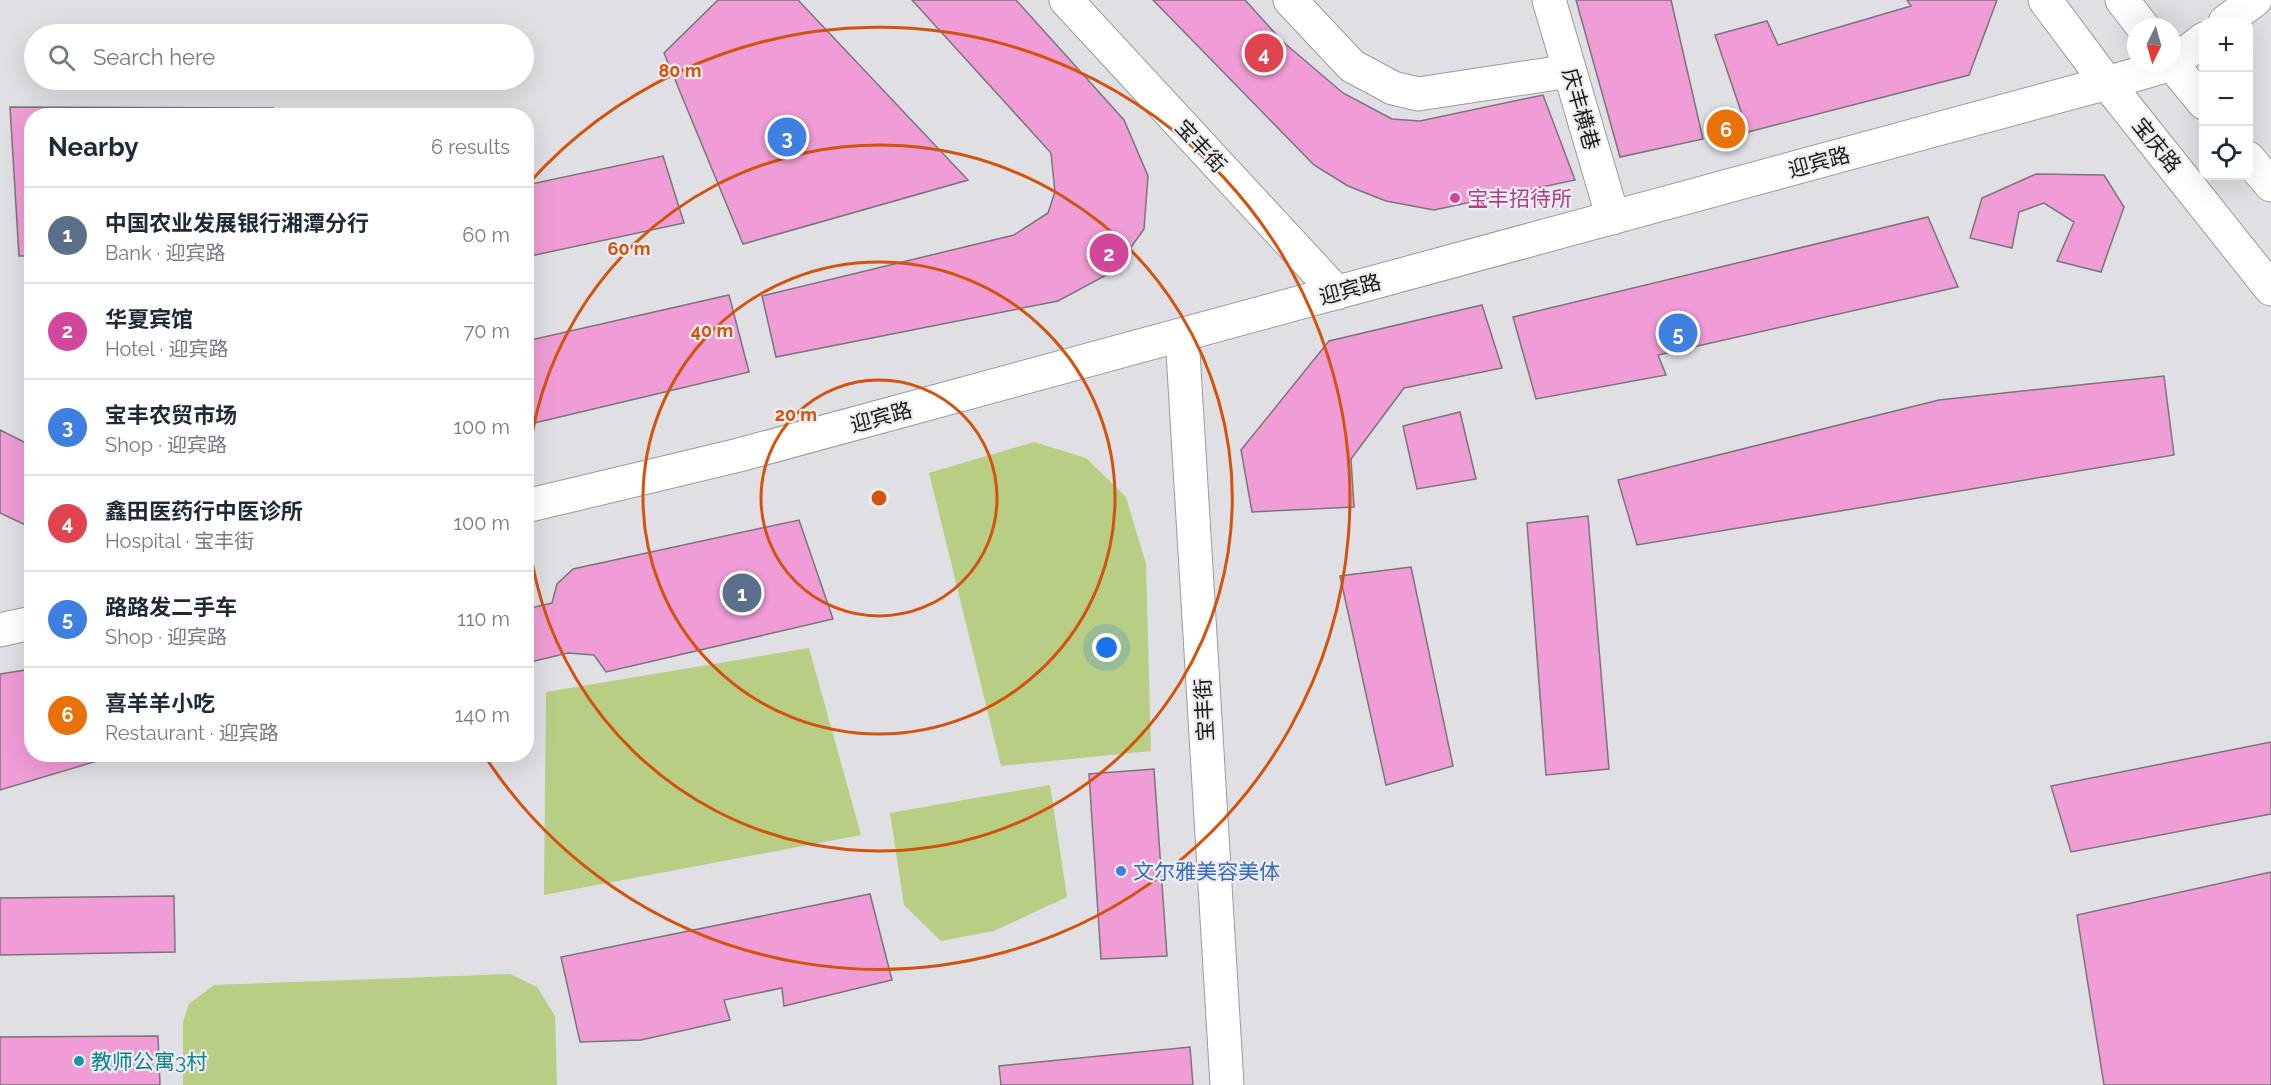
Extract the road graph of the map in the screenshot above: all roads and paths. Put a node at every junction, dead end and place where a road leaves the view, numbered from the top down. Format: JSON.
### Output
{"nodes":[{"id":1,"x":1066,"y":0,"type":"edge"},
{"id":2,"x":1290,"y":0,"type":"edge"},
{"id":3,"x":1549,"y":0,"type":"edge"},
{"id":4,"x":2045,"y":0,"type":"edge"},
{"id":5,"x":2122,"y":0,"type":"edge"},
{"id":6,"x":2255,"y":0,"type":"edge"},
{"id":7,"x":2136,"y":18,"type":"edge"},
{"id":8,"x":2230,"y":18,"type":"edge"},
{"id":9,"x":2199,"y":43,"type":"edge"},
{"id":10,"x":2181,"y":56,"type":"edge"},
{"id":11,"x":1570,"y":71,"type":"junction"},
{"id":12,"x":2143,"y":72,"type":"edge"},
{"id":13,"x":2178,"y":72,"type":"edge"},
{"id":14,"x":2107,"y":82,"type":"junction"},
{"id":15,"x":2199,"y":97,"type":"edge"},
{"id":16,"x":2253,"y":164,"type":"edge"},
{"id":17,"x":2271,"y":185,"type":"edge"},
{"id":18,"x":1613,"y":218,"type":"junction"},
{"id":19,"x":2271,"y":289,"type":"edge"},
{"id":20,"x":1337,"y":293,"type":"junction"},
{"id":21,"x":1182,"y":335,"type":"junction"},
{"id":22,"x":534,"y":504,"type":"edge"},
{"id":23,"x":24,"y":624,"type":"edge"},
{"id":24,"x":0,"y":630,"type":"edge"},
{"id":25,"x":1227,"y":1085,"type":"edge"}],
"edges":[{"from":1,"to":20,"type":"street","name":"宝丰街"},
{"from":2,"to":11,"type":"street"},
{"from":3,"to":11,"type":"street","name":"庆丰横巷"},
{"from":4,"to":14,"type":"street","name":"宝庆路"},
{"from":5,"to":7,"type":"street"},
{"from":6,"to":8,"type":"street"},
{"from":9,"to":10,"type":"street"},
{"from":11,"to":18,"type":"street","name":"庆丰横巷"},
{"from":12,"to":14,"type":"street","name":"迎宾路"},
{"from":13,"to":15,"type":"street"},
{"from":14,"to":18,"type":"street","name":"迎宾路"},
{"from":14,"to":19,"type":"street","name":"宝庆路"},
{"from":16,"to":17,"type":"street"},
{"from":18,"to":20,"type":"street","name":"迎宾路"},
{"from":20,"to":21,"type":"street","name":"迎宾路"},
{"from":21,"to":22,"type":"street","name":"迎宾路"},
{"from":21,"to":25,"type":"street","name":"宝丰街"},
{"from":23,"to":24,"type":"street"}]}
